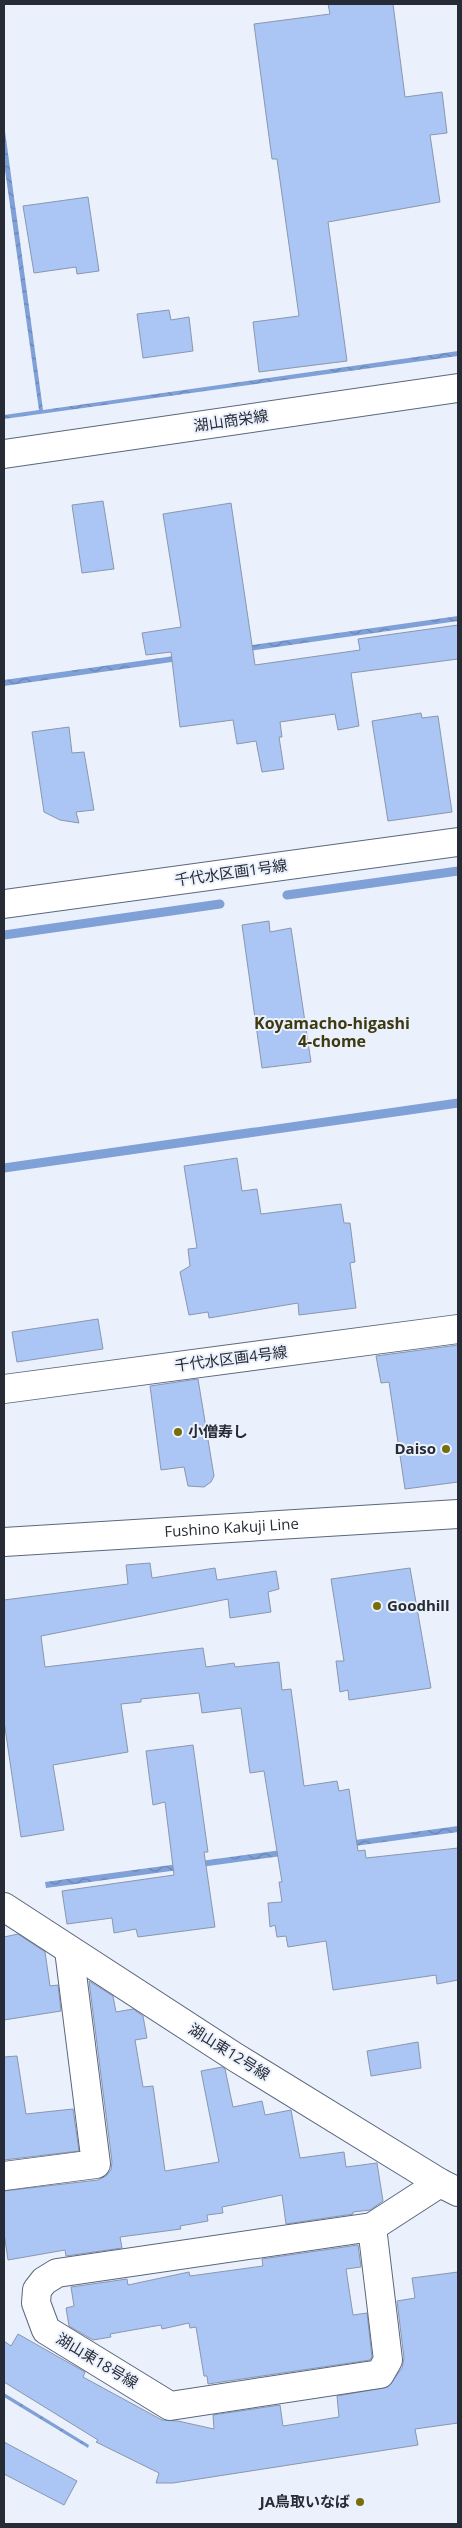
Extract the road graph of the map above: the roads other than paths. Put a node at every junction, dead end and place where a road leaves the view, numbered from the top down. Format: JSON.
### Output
{"nodes":[{"id":1,"x":458,"y":388,"type":"edge"},
{"id":2,"x":4,"y":454,"type":"edge"},
{"id":3,"x":458,"y":842,"type":"edge"},
{"id":4,"x":4,"y":904,"type":"edge"},
{"id":5,"x":458,"y":1330,"type":"edge"},
{"id":6,"x":4,"y":1389,"type":"edge"},
{"id":7,"x":458,"y":1514,"type":"edge"},
{"id":8,"x":4,"y":1542,"type":"edge"},
{"id":9,"x":4,"y":1907,"type":"edge"},
{"id":10,"x":69,"y":1950,"type":"junction"},
{"id":11,"x":4,"y":2176,"type":"edge"},
{"id":12,"x":449,"y":2187,"type":"edge"},
{"id":13,"x":372,"y":2227,"type":"junction"}],
"edges":[{"from":1,"to":2,"type":"street","name":"湖山商栄線"},
{"from":3,"to":4,"type":"street","name":"千代水区画1号線"},
{"from":5,"to":6,"type":"street","name":"千代水区画4号線"},
{"from":7,"to":8,"type":"street","name":"Fushino Kakuji Line"},
{"from":9,"to":10,"type":"street","name":"湖山東12号線"},
{"from":10,"to":11,"type":"street"},
{"from":10,"to":12,"type":"street","name":"湖山東12号線"},
{"from":12,"to":13,"type":"street","name":"湖山東18号線"},
{"from":13,"to":13,"type":"street","name":"湖山東18号線"}]}
